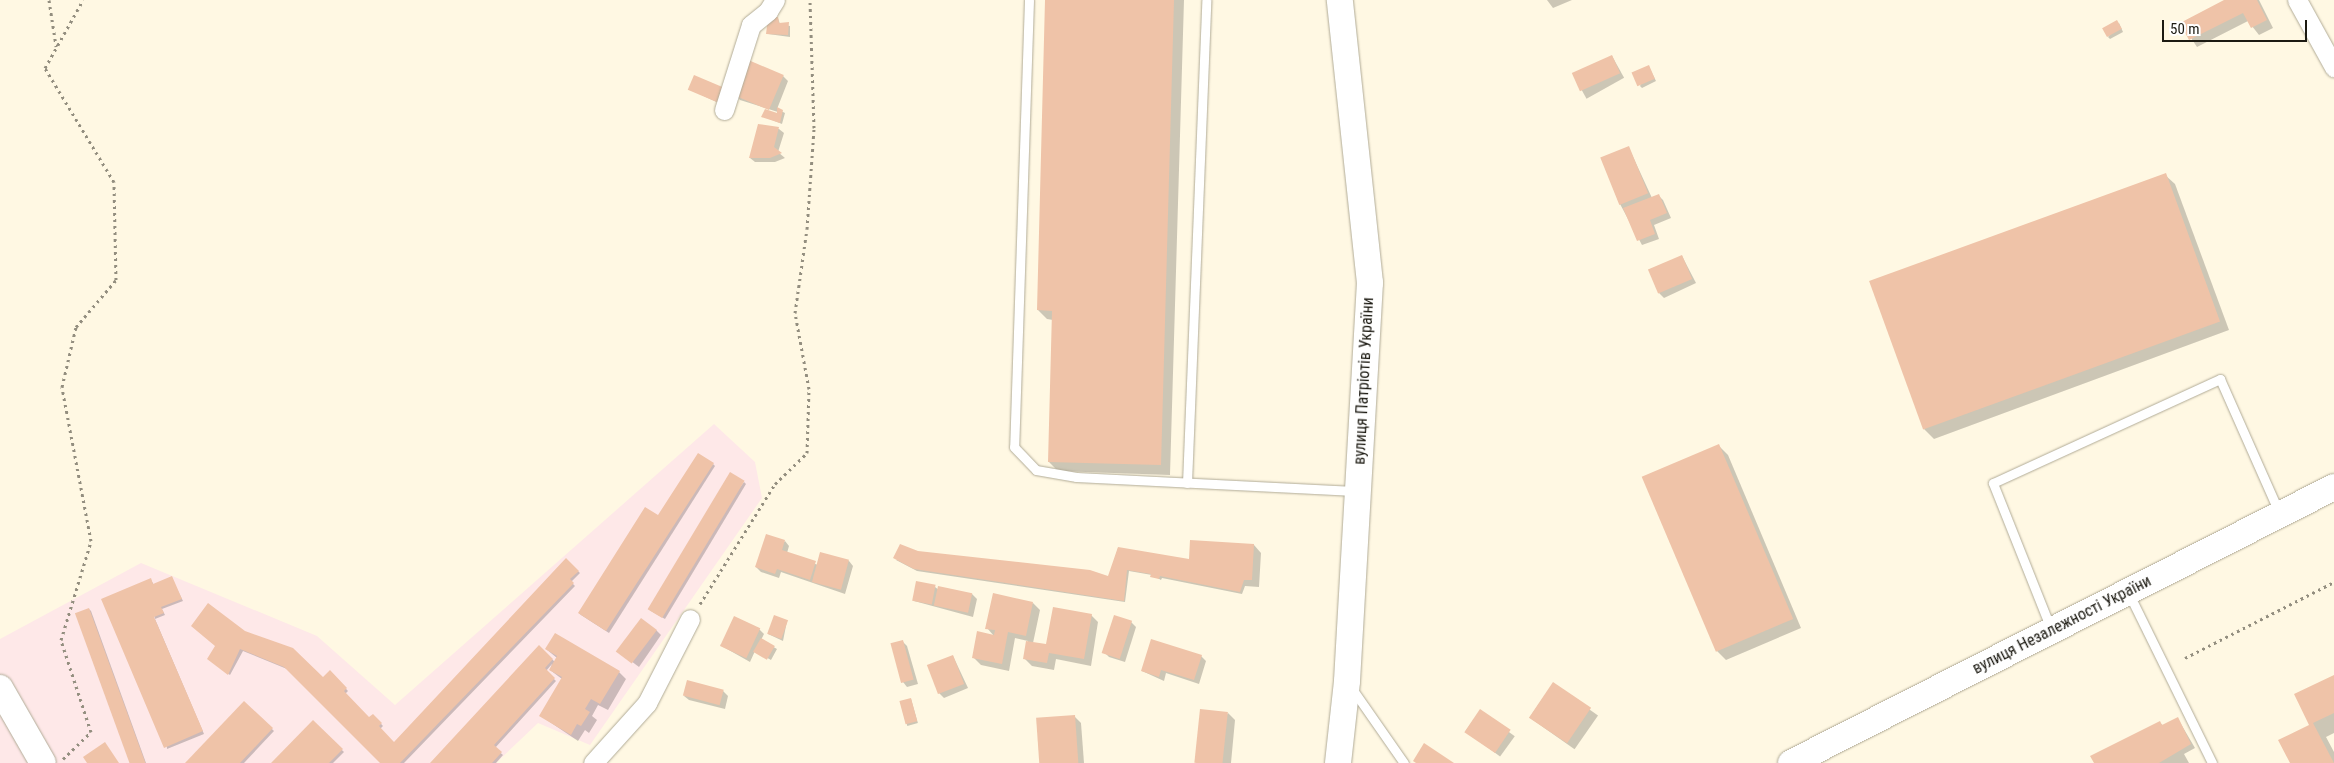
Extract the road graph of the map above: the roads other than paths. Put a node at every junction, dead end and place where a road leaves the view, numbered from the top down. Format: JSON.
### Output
{"nodes":[{"id":1,"x":775,"y":0,"type":"edge"},
{"id":2,"x":1029,"y":0,"type":"edge"},
{"id":3,"x":1206,"y":0,"type":"edge"},
{"id":4,"x":1340,"y":0,"type":"edge"},
{"id":5,"x":2297,"y":0,"type":"edge"},
{"id":6,"x":2334,"y":67,"type":"edge"},
{"id":7,"x":724,"y":110,"type":"dead end"},
{"id":8,"x":1187,"y":482,"type":"junction"},
{"id":9,"x":2334,"y":487,"type":"edge"},
{"id":10,"x":1358,"y":491,"type":"junction"},
{"id":11,"x":2280,"y":514,"type":"junction"},
{"id":12,"x":2128,"y":592,"type":"junction"},
{"id":13,"x":690,"y":619,"type":"road end"},
{"id":14,"x":2052,"y":630,"type":"junction"},
{"id":15,"x":1347,"y":681,"type":"junction"},
{"id":16,"x":0,"y":688,"type":"edge"},
{"id":17,"x":43,"y":763,"type":"edge"},
{"id":18,"x":593,"y":763,"type":"edge"},
{"id":19,"x":1338,"y":763,"type":"edge"},
{"id":20,"x":1404,"y":763,"type":"edge"},
{"id":21,"x":1791,"y":763,"type":"edge"},
{"id":22,"x":2212,"y":763,"type":"edge"}],
"edges":[{"from":1,"to":7,"type":"street"},
{"from":2,"to":8,"type":"lane"},
{"from":3,"to":8,"type":"lane"},
{"from":4,"to":10,"type":"main road","name":"вулиця Патріотів України"},
{"from":5,"to":6,"type":"street"},
{"from":8,"to":10,"type":"lane"},
{"from":9,"to":11,"type":"main road","name":"вулиця Незалежності України"},
{"from":10,"to":15,"type":"main road","name":"вулиця Патріотів України"},
{"from":11,"to":12,"type":"main road","name":"вулиця Незалежності України"},
{"from":11,"to":14,"type":"lane"},
{"from":12,"to":14,"type":"main road","name":"вулиця Незалежності України"},
{"from":12,"to":22,"type":"lane"},
{"from":13,"to":18,"type":"street"},
{"from":14,"to":21,"type":"main road","name":"вулиця Незалежності України"},
{"from":15,"to":19,"type":"main road","name":"вулиця Патріотів України"},
{"from":15,"to":20,"type":"lane"},
{"from":16,"to":17,"type":"main road"}]}
